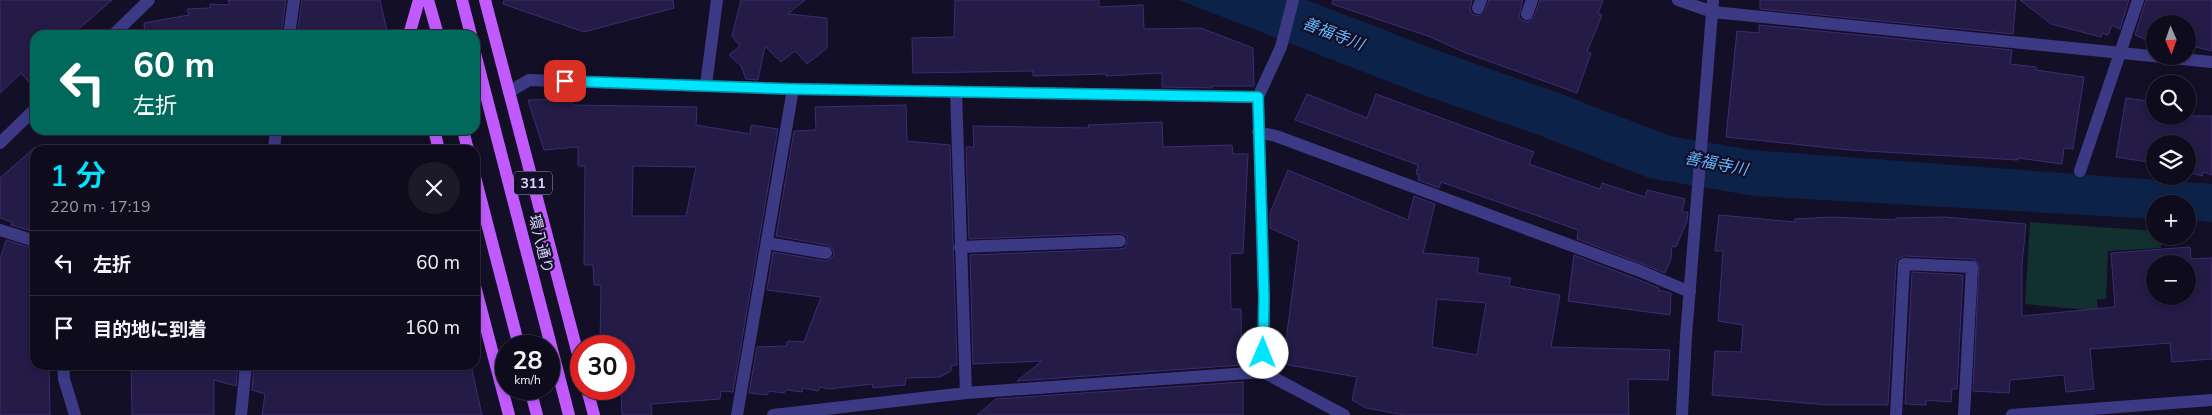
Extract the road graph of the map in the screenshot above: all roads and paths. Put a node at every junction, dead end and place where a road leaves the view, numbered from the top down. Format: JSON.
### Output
{"nodes":[{"id":1,"x":149,"y":0,"type":"edge"},
{"id":2,"x":294,"y":0,"type":"edge"},
{"id":3,"x":419,"y":0,"type":"edge"},
{"id":4,"x":428,"y":0,"type":"edge"},
{"id":5,"x":462,"y":0,"type":"edge"},
{"id":6,"x":485,"y":0,"type":"edge"},
{"id":7,"x":717,"y":0,"type":"edge"},
{"id":8,"x":1293,"y":0,"type":"edge"},
{"id":9,"x":1532,"y":0,"type":"edge"},
{"id":10,"x":1678,"y":0,"type":"edge"},
{"id":11,"x":2138,"y":0,"type":"edge"},
{"id":12,"x":1713,"y":6,"type":"edge"},
{"id":13,"x":1527,"y":14,"type":"dead end"},
{"id":14,"x":118,"y":30,"type":"edge"},
{"id":15,"x":290,"y":30,"type":"edge"},
{"id":16,"x":410,"y":30,"type":"edge"},
{"id":17,"x":437,"y":30,"type":"edge"},
{"id":18,"x":469,"y":30,"type":"edge"},
{"id":19,"x":2121,"y":53,"type":"junction"},
{"id":20,"x":2212,"y":62,"type":"edge"},
{"id":21,"x":480,"y":71,"type":"edge"},
{"id":22,"x":706,"y":85,"type":"junction"},
{"id":23,"x":794,"y":89,"type":"junction"},
{"id":24,"x":509,"y":92,"type":"junction"},
{"id":25,"x":956,"y":92,"type":"junction"},
{"id":26,"x":1258,"y":97,"type":"junction"},
{"id":27,"x":30,"y":114,"type":"edge"},
{"id":28,"x":1258,"y":132,"type":"junction"},
{"id":29,"x":0,"y":142,"type":"edge"},
{"id":30,"x":2080,"y":172,"type":"dead end"},
{"id":31,"x":480,"y":196,"type":"edge"},
{"id":32,"x":0,"y":230,"type":"edge"},
{"id":33,"x":30,"y":239,"type":"edge"},
{"id":34,"x":1120,"y":241,"type":"dead end"},
{"id":35,"x":767,"y":243,"type":"junction"},
{"id":36,"x":960,"y":248,"type":"junction"},
{"id":37,"x":826,"y":253,"type":"dead end"},
{"id":38,"x":1690,"y":292,"type":"junction"},
{"id":39,"x":480,"y":305,"type":"edge"},
{"id":40,"x":516,"y":335,"type":"edge"},
{"id":41,"x":573,"y":335,"type":"edge"},
{"id":42,"x":63,"y":370,"type":"edge"},
{"id":43,"x":246,"y":370,"type":"edge"},
{"id":44,"x":1263,"y":372,"type":"junction"},
{"id":45,"x":966,"y":393,"type":"junction"},
{"id":46,"x":533,"y":400,"type":"edge"},
{"id":47,"x":590,"y":400,"type":"edge"},
{"id":48,"x":2212,"y":400,"type":"edge"},
{"id":49,"x":75,"y":415,"type":"edge"},
{"id":50,"x":241,"y":415,"type":"edge"},
{"id":51,"x":509,"y":415,"type":"edge"},
{"id":52,"x":537,"y":415,"type":"edge"},
{"id":53,"x":569,"y":415,"type":"edge"},
{"id":54,"x":594,"y":415,"type":"edge"},
{"id":55,"x":738,"y":415,"type":"edge"},
{"id":56,"x":773,"y":415,"type":"edge"},
{"id":57,"x":1344,"y":415,"type":"edge"},
{"id":58,"x":1682,"y":415,"type":"edge"},
{"id":59,"x":1896,"y":415,"type":"edge"},
{"id":60,"x":1964,"y":415,"type":"edge"},
{"id":61,"x":2012,"y":415,"type":"edge"}],
"edges":[{"from":1,"to":14,"type":"street"},
{"from":2,"to":15,"type":"street"},
{"from":3,"to":16,"type":"main road"},
{"from":4,"to":17,"type":"main road"},
{"from":5,"to":18,"type":"main road"},
{"from":6,"to":24,"type":"main road","number":"311"},
{"from":7,"to":22,"type":"street"},
{"from":8,"to":26,"type":"street"},
{"from":9,"to":13,"type":"street"},
{"from":10,"to":12,"type":"street"},
{"from":11,"to":19,"type":"street"},
{"from":12,"to":19,"type":"street"},
{"from":12,"to":38,"type":"street"},
{"from":19,"to":20,"type":"street"},
{"from":19,"to":30,"type":"street"},
{"from":21,"to":53,"type":"main road","name":"環八通り","number":"311"},
{"from":22,"to":23,"type":"street"},
{"from":22,"to":24,"type":"street"},
{"from":23,"to":25,"type":"street"},
{"from":23,"to":35,"type":"street"},
{"from":24,"to":41,"type":"main road","number":"311"},
{"from":25,"to":26,"type":"street"},
{"from":25,"to":36,"type":"street"},
{"from":26,"to":28,"type":"street"},
{"from":27,"to":29,"type":"street"},
{"from":28,"to":38,"type":"street"},
{"from":28,"to":44,"type":"street"},
{"from":31,"to":40,"type":"main road"},
{"from":32,"to":33,"type":"street"},
{"from":34,"to":36,"type":"street"},
{"from":35,"to":37,"type":"street"},
{"from":35,"to":55,"type":"street"},
{"from":36,"to":45,"type":"street"},
{"from":38,"to":58,"type":"street"},
{"from":39,"to":51,"type":"main road"},
{"from":42,"to":49,"type":"street"},
{"from":43,"to":50,"type":"street"},
{"from":44,"to":45,"type":"street"},
{"from":44,"to":57,"type":"street"},
{"from":45,"to":56,"type":"street"},
{"from":46,"to":52,"type":"main road"},
{"from":47,"to":54,"type":"main road"},
{"from":48,"to":61,"type":"street"},
{"from":59,"to":60,"type":"street"}]}
